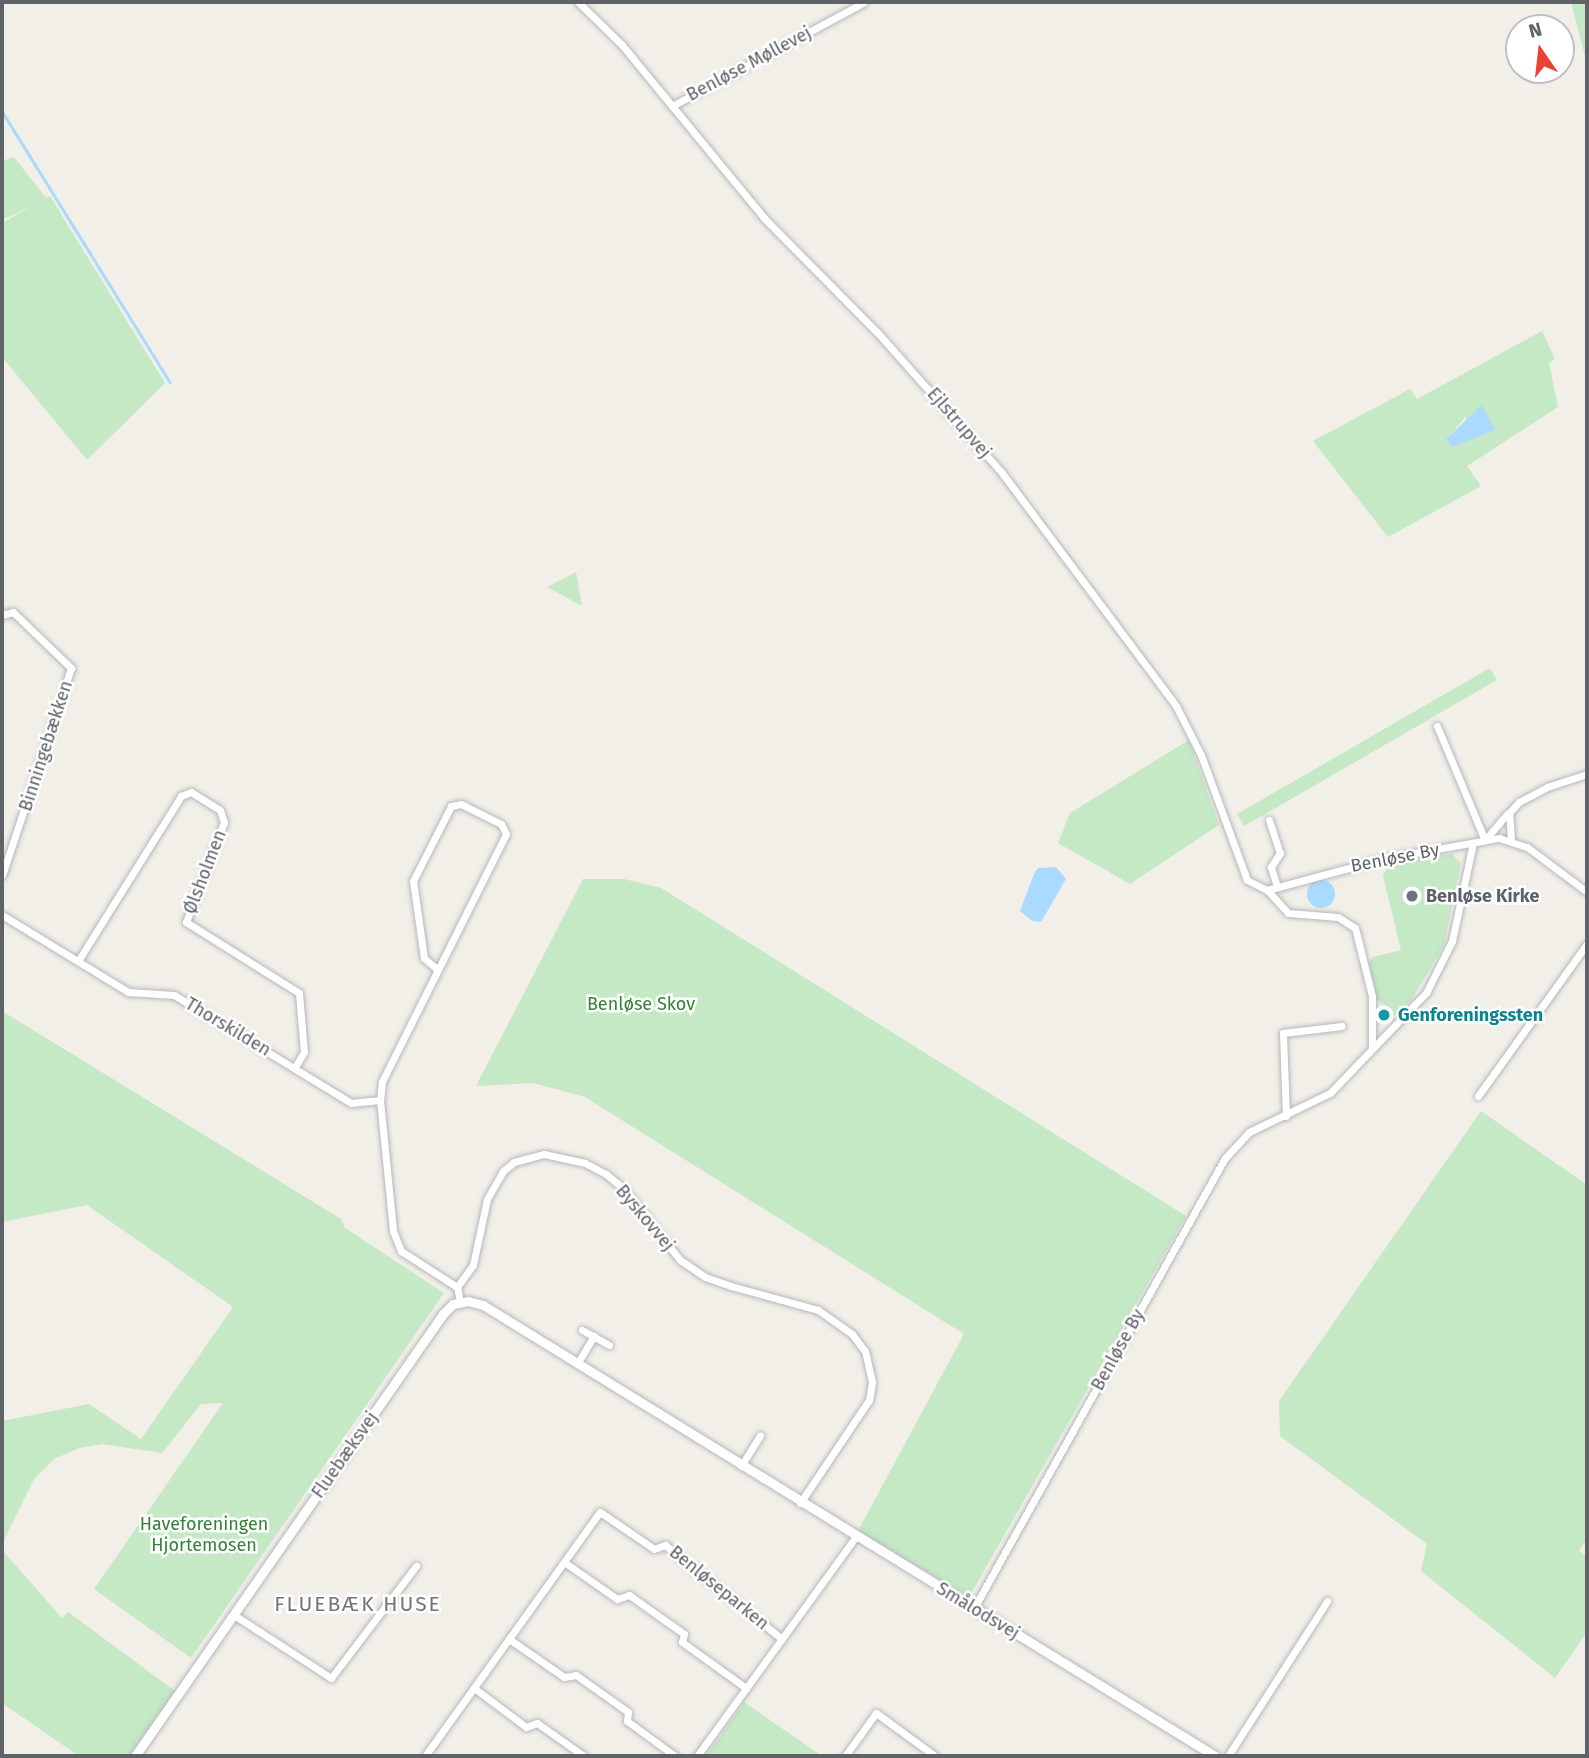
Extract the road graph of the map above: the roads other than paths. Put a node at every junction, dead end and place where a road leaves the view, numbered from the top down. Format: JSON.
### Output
{"nodes":[{"id":1,"x":578,"y":2,"type":"edge"},
{"id":2,"x":864,"y":2,"type":"edge"},
{"id":3,"x":672,"y":106,"type":"junction"},
{"id":4,"x":2,"y":615,"type":"edge"},
{"id":5,"x":1437,"y":726,"type":"dead end"},
{"id":6,"x":1587,"y":774,"type":"edge"},
{"id":7,"x":1509,"y":813,"type":"junction"},
{"id":8,"x":1269,"y":820,"type":"dead end"},
{"id":9,"x":1511,"y":839,"type":"junction"},
{"id":10,"x":1485,"y":840,"type":"junction"},
{"id":11,"x":1473,"y":843,"type":"junction"},
{"id":12,"x":2,"y":874,"type":"edge"},
{"id":13,"x":1277,"y":887,"type":"junction"},
{"id":14,"x":1267,"y":890,"type":"junction"},
{"id":15,"x":1587,"y":892,"type":"edge"},
{"id":16,"x":2,"y":915,"type":"edge"},
{"id":17,"x":1587,"y":944,"type":"edge"},
{"id":18,"x":78,"y":961,"type":"junction"},
{"id":19,"x":437,"y":969,"type":"junction"},
{"id":20,"x":1374,"y":1023,"type":"junction"},
{"id":21,"x":1342,"y":1026,"type":"dead end"},
{"id":22,"x":1387,"y":1029,"type":"junction"},
{"id":23,"x":1372,"y":1047,"type":"junction"},
{"id":24,"x":296,"y":1068,"type":"junction"},
{"id":25,"x":1478,"y":1096,"type":"dead end"},
{"id":26,"x":380,"y":1100,"type":"junction"},
{"id":27,"x":1286,"y":1115,"type":"junction"},
{"id":28,"x":457,"y":1287,"type":"junction"},
{"id":29,"x":460,"y":1302,"type":"junction"},
{"id":30,"x":582,"y":1330,"type":"dead end"},
{"id":31,"x":594,"y":1336,"type":"junction"},
{"id":32,"x":609,"y":1345,"type":"dead end"},
{"id":33,"x":577,"y":1364,"type":"junction"},
{"id":34,"x":761,"y":1435,"type":"dead end"},
{"id":35,"x":741,"y":1466,"type":"junction"},
{"id":36,"x":800,"y":1503,"type":"junction"},
{"id":37,"x":856,"y":1536,"type":"junction"},
{"id":38,"x":564,"y":1562,"type":"junction"},
{"id":39,"x":416,"y":1566,"type":"dead end"},
{"id":40,"x":1327,"y":1601,"type":"dead end"},
{"id":41,"x":974,"y":1608,"type":"junction"},
{"id":42,"x":234,"y":1615,"type":"junction"},
{"id":43,"x":509,"y":1639,"type":"junction"},
{"id":44,"x":782,"y":1639,"type":"junction"},
{"id":45,"x":474,"y":1688,"type":"junction"},
{"id":46,"x":746,"y":1688,"type":"junction"},
{"id":47,"x":135,"y":1756,"type":"edge"},
{"id":48,"x":425,"y":1756,"type":"edge"},
{"id":49,"x":584,"y":1756,"type":"edge"},
{"id":50,"x":675,"y":1756,"type":"edge"},
{"id":51,"x":697,"y":1756,"type":"edge"},
{"id":52,"x":845,"y":1756,"type":"edge"},
{"id":53,"x":935,"y":1756,"type":"edge"},
{"id":54,"x":1215,"y":1756,"type":"edge"},
{"id":55,"x":1228,"y":1756,"type":"edge"}],
"edges":[{"from":1,"to":3,"type":"street","name":"Ejlstrupvej"},
{"from":2,"to":3,"type":"street","name":"Benløse Møllevej"},
{"from":3,"to":14,"type":"street","name":"Ejlstrupvej"},
{"from":4,"to":12,"type":"street","name":"Binningebækken"},
{"from":5,"to":10,"type":"street"},
{"from":6,"to":7,"type":"street"},
{"from":7,"to":9,"type":"street"},
{"from":7,"to":10,"type":"street"},
{"from":8,"to":13,"type":"street"},
{"from":9,"to":10,"type":"street","name":"Benløse By"},
{"from":9,"to":15,"type":"street"},
{"from":10,"to":11,"type":"street","name":"Benløse By"},
{"from":11,"to":13,"type":"street","name":"Benløse By"},
{"from":11,"to":22,"type":"street","name":"Benløse By"},
{"from":13,"to":14,"type":"street","name":"Benløse By"},
{"from":14,"to":20,"type":"street"},
{"from":16,"to":18,"type":"street","name":"Thorskilden"},
{"from":17,"to":25,"type":"street"},
{"from":18,"to":24,"type":"street","name":"Thorskilden"},
{"from":18,"to":24,"type":"street","name":"Ølsholmen"},
{"from":19,"to":19,"type":"street"},
{"from":19,"to":26,"type":"street"},
{"from":20,"to":22,"type":"street"},
{"from":20,"to":23,"type":"street"},
{"from":21,"to":27,"type":"street"},
{"from":22,"to":23,"type":"street","name":"Benløse By"},
{"from":23,"to":27,"type":"street","name":"Benløse By"},
{"from":24,"to":26,"type":"street","name":"Thorskilden"},
{"from":26,"to":28,"type":"street"},
{"from":27,"to":41,"type":"street","name":"Benløse By"},
{"from":28,"to":29,"type":"street"},
{"from":28,"to":36,"type":"street","name":"Byskovvej"},
{"from":29,"to":33,"type":"street","name":"Smålodsvej"},
{"from":29,"to":42,"type":"street","name":"Fluebæksvej"},
{"from":30,"to":31,"type":"street"},
{"from":31,"to":32,"type":"street"},
{"from":31,"to":33,"type":"street"},
{"from":33,"to":35,"type":"street","name":"Smålodsvej"},
{"from":34,"to":35,"type":"street"},
{"from":35,"to":36,"type":"street","name":"Smålodsvej"},
{"from":36,"to":37,"type":"street","name":"Smålodsvej"},
{"from":37,"to":41,"type":"street","name":"Smålodsvej"},
{"from":37,"to":44,"type":"street","name":"Benløseparken"},
{"from":38,"to":43,"type":"street","name":"Benløseparken"},
{"from":38,"to":44,"type":"street","name":"Benløseparken"},
{"from":38,"to":46,"type":"street"},
{"from":39,"to":42,"type":"street"},
{"from":40,"to":55,"type":"street"},
{"from":41,"to":54,"type":"street","name":"Smålodsvej"},
{"from":42,"to":47,"type":"street","name":"Fluebæksvej"},
{"from":43,"to":45,"type":"street","name":"Benløseparken"},
{"from":43,"to":50,"type":"street"},
{"from":44,"to":46,"type":"street","name":"Benløseparken"},
{"from":45,"to":48,"type":"street","name":"Benløseparken"},
{"from":45,"to":49,"type":"street"},
{"from":46,"to":51,"type":"street","name":"Benløseparken"},
{"from":52,"to":53,"type":"street"}]}
